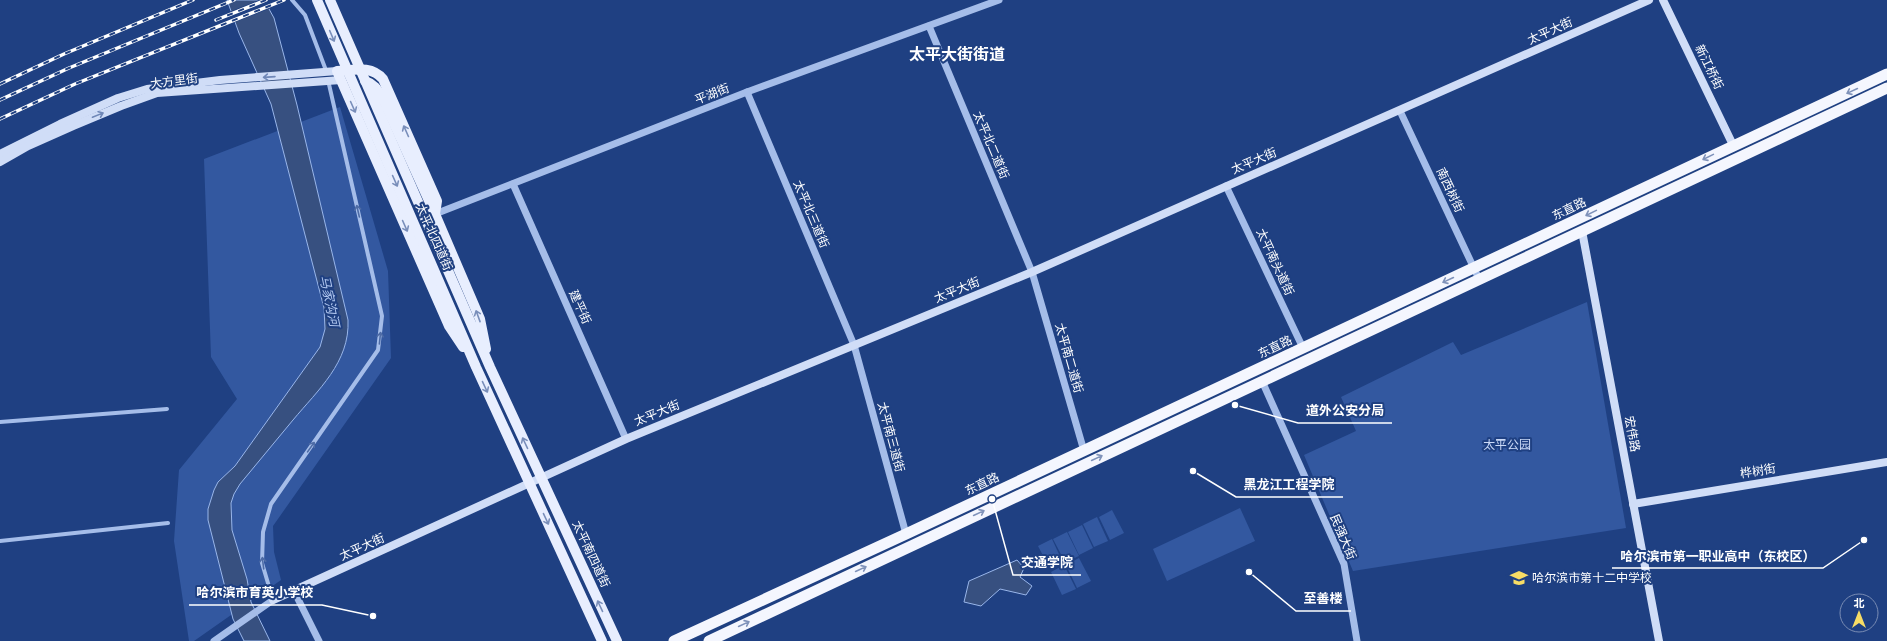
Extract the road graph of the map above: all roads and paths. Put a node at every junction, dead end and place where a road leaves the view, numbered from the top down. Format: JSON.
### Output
{"nodes":[{"id":1,"x":292,"y":0,"type":"edge"},
{"id":2,"x":317,"y":0,"type":"edge"},
{"id":3,"x":330,"y":0,"type":"edge"},
{"id":4,"x":999,"y":0,"type":"edge"},
{"id":5,"x":1650,"y":0,"type":"edge"},
{"id":6,"x":1663,"y":0,"type":"edge"},
{"id":7,"x":929,"y":26,"type":"junction"},
{"id":8,"x":326,"y":72,"type":"junction"},
{"id":9,"x":1887,"y":74,"type":"edge"},
{"id":10,"x":339,"y":76,"type":"junction"},
{"id":11,"x":302,"y":78,"type":"junction"},
{"id":12,"x":328,"y":81,"type":"junction"},
{"id":13,"x":237,"y":83,"type":"junction"},
{"id":14,"x":1887,"y":88,"type":"edge"},
{"id":15,"x":748,"y":92,"type":"junction"},
{"id":16,"x":1400,"y":111,"type":"junction"},
{"id":17,"x":1733,"y":145,"type":"junction"},
{"id":18,"x":0,"y":154,"type":"edge"},
{"id":19,"x":0,"y":162,"type":"edge"},
{"id":20,"x":513,"y":184,"type":"junction"},
{"id":21,"x":1226,"y":186,"type":"junction"},
{"id":22,"x":435,"y":214,"type":"junction"},
{"id":23,"x":1582,"y":231,"type":"junction"},
{"id":24,"x":1474,"y":268,"type":"junction"},
{"id":25,"x":1032,"y":272,"type":"junction"},
{"id":26,"x":1479,"y":279,"type":"junction"},
{"id":27,"x":854,"y":345,"type":"junction"},
{"id":28,"x":1303,"y":348,"type":"junction"},
{"id":29,"x":476,"y":367,"type":"junction"},
{"id":30,"x":490,"y":367,"type":"junction"},
{"id":31,"x":1262,"y":381,"type":"junction"},
{"id":32,"x":166,"y":409,"type":"dead end"},
{"id":33,"x":0,"y":422,"type":"edge"},
{"id":34,"x":626,"y":438,"type":"junction"},
{"id":35,"x":1084,"y":451,"type":"junction"},
{"id":36,"x":1887,"y":462,"type":"edge"},
{"id":37,"x":542,"y":478,"type":"junction"},
{"id":38,"x":529,"y":484,"type":"junction"},
{"id":39,"x":1633,"y":504,"type":"junction"},
{"id":40,"x":168,"y":523,"type":"dead end"},
{"id":41,"x":906,"y":534,"type":"junction"},
{"id":42,"x":0,"y":541,"type":"edge"},
{"id":43,"x":294,"y":591,"type":"junction"},
{"id":44,"x":273,"y":600,"type":"junction"},
{"id":45,"x":216,"y":640,"type":"edge"},
{"id":46,"x":319,"y":641,"type":"edge"},
{"id":47,"x":602,"y":641,"type":"edge"},
{"id":48,"x":616,"y":641,"type":"edge"},
{"id":49,"x":674,"y":641,"type":"edge"},
{"id":50,"x":709,"y":641,"type":"edge"},
{"id":51,"x":1357,"y":641,"type":"edge"},
{"id":52,"x":1659,"y":641,"type":"edge"}],
"edges":[{"from":1,"to":8,"type":"street"},
{"from":2,"to":29,"type":"main road","name":"太平北四道街","one_way":true},
{"from":3,"to":30,"type":"main road","name":"太平北四道街"},
{"from":4,"to":7,"type":"street","name":"平湖街"},
{"from":5,"to":16,"type":"main road","name":"太平大街"},
{"from":6,"to":17,"type":"main road","name":"新江桥街"},
{"from":7,"to":15,"type":"street","name":"平湖街"},
{"from":7,"to":25,"type":"street","name":"太平北二道街"},
{"from":8,"to":10,"type":"main road","name":"大方里街"},
{"from":8,"to":11,"type":"main road","name":"大方里街"},
{"from":8,"to":12,"type":"street"},
{"from":9,"to":17,"type":"highway","name":"东直路","one_way":true},
{"from":10,"to":12,"type":"main road","name":"大方里街"},
{"from":10,"to":22,"type":"main road"},
{"from":10,"to":29,"type":"main road","one_way":true},
{"from":11,"to":12,"type":"main road","name":"大方里街"},
{"from":11,"to":13,"type":"main road","name":"大方里街"},
{"from":44,"to":12,"type":"street","one_way":true},
{"from":13,"to":18,"type":"main road","name":"大方里街"},
{"from":19,"to":13,"type":"main road","name":"大方里街","one_way":true},
{"from":14,"to":23,"type":"highway","name":"东直路"},
{"from":15,"to":20,"type":"street","name":"平湖街"},
{"from":15,"to":27,"type":"street","name":"太平北三道街"},
{"from":16,"to":21,"type":"main road","name":"太平大街"},
{"from":16,"to":24,"type":"street","name":"南西树街"},
{"from":17,"to":24,"type":"highway","name":"东直路","one_way":true},
{"from":20,"to":22,"type":"street","name":"平湖街"},
{"from":20,"to":34,"type":"street","name":"建平街"},
{"from":21,"to":25,"type":"main road","name":"太平大街"},
{"from":21,"to":28,"type":"street","name":"太平南头道街"},
{"from":30,"to":22,"type":"main road","one_way":true},
{"from":23,"to":26,"type":"highway","name":"东直路"},
{"from":23,"to":39,"type":"main road","name":"宏伟路"},
{"from":24,"to":26,"type":"street","name":"南西树街"},
{"from":24,"to":28,"type":"highway","name":"东直路","one_way":true},
{"from":25,"to":27,"type":"main road","name":"太平大街"},
{"from":25,"to":35,"type":"street","name":"太平南二道街"},
{"from":26,"to":31,"type":"highway","name":"东直路"},
{"from":27,"to":34,"type":"main road","name":"太平大街"},
{"from":27,"to":41,"type":"street","name":"太平南三道街"},
{"from":28,"to":35,"type":"highway","name":"东直路"},
{"from":29,"to":38,"type":"main road","name":"太平北四道街","one_way":true},
{"from":37,"to":30,"type":"main road","name":"太平北四道街","one_way":true},
{"from":50,"to":31,"type":"highway","name":"东直路","one_way":true},
{"from":31,"to":51,"type":"street","name":"民强大街"},
{"from":32,"to":33,"type":"street"},
{"from":34,"to":37,"type":"main road","name":"太平大街"},
{"from":35,"to":41,"type":"highway","name":"东直路"},
{"from":36,"to":39,"type":"main road","name":"桦树街"},
{"from":37,"to":38,"type":"main road","name":"太平大街"},
{"from":48,"to":37,"type":"main road","name":"太平南四道街","one_way":true},
{"from":38,"to":43,"type":"main road","name":"太平大街"},
{"from":38,"to":47,"type":"main road","one_way":true},
{"from":39,"to":52,"type":"main road","name":"宏伟路"},
{"from":40,"to":42,"type":"street"},
{"from":41,"to":49,"type":"highway","name":"东直路"},
{"from":43,"to":44,"type":"main road","name":"太平大街"},
{"from":43,"to":46,"type":"street"},
{"from":44,"to":45,"type":"street"}]}
